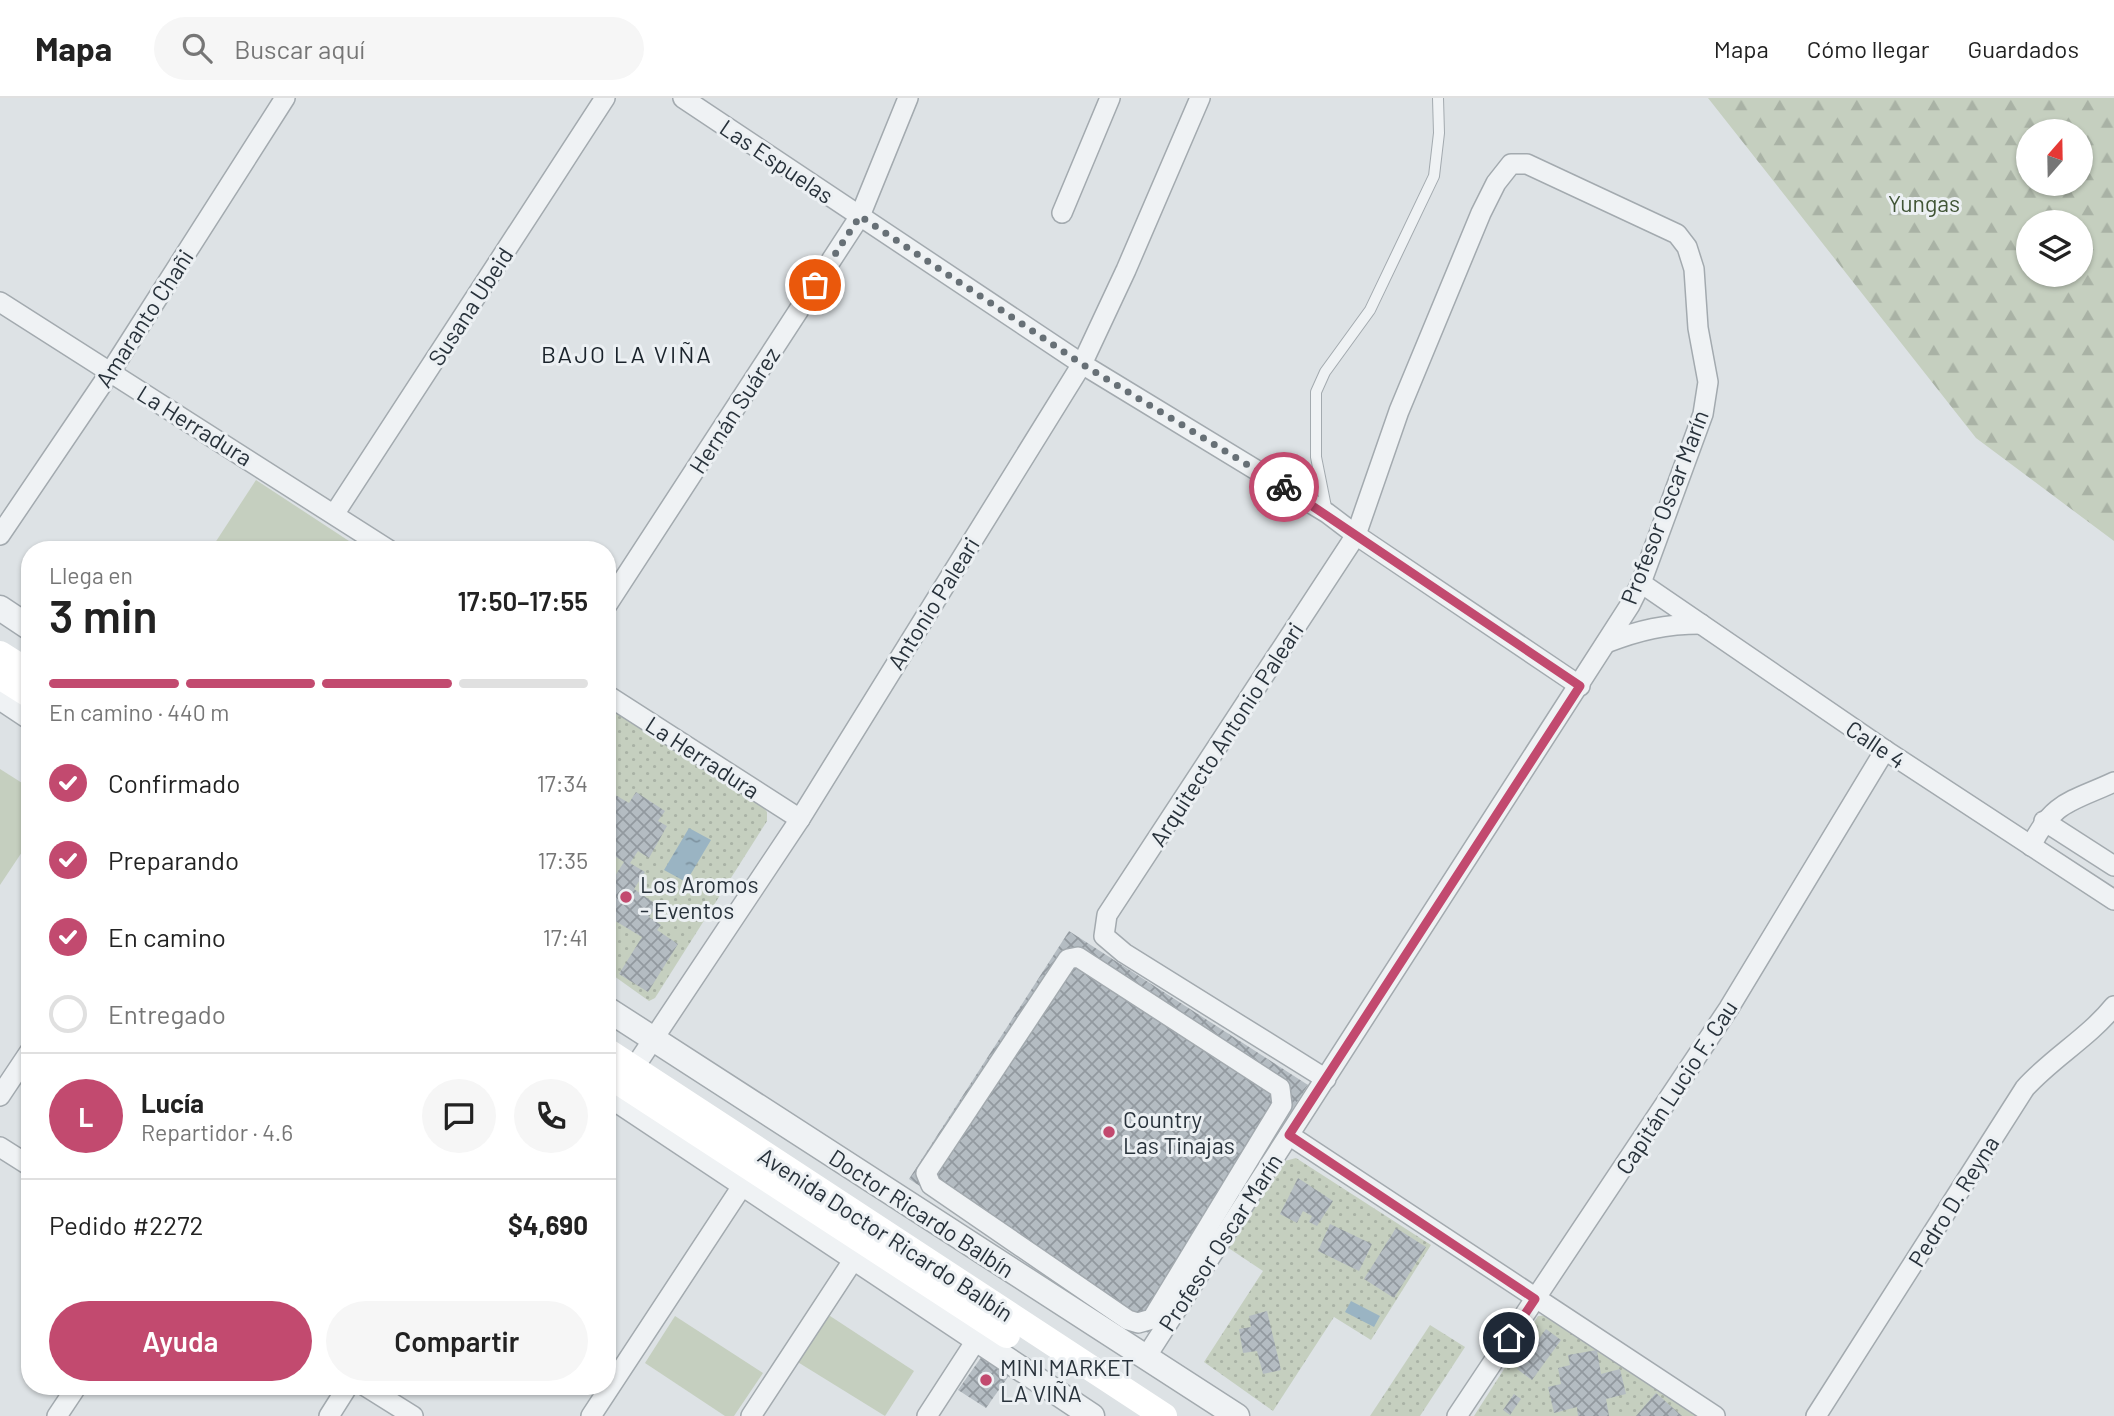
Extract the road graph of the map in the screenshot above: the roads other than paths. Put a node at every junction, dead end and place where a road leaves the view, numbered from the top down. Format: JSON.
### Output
{"nodes":[{"id":1,"x":285,"y":98,"type":"edge"},
{"id":2,"x":605,"y":98,"type":"edge"},
{"id":3,"x":683,"y":98,"type":"edge"},
{"id":4,"x":908,"y":98,"type":"edge"},
{"id":5,"x":1110,"y":98,"type":"edge"},
{"id":6,"x":1200,"y":98,"type":"edge"},
{"id":7,"x":1438,"y":98,"type":"edge"},
{"id":8,"x":1527,"y":164,"type":"joint"},
{"id":9,"x":1062,"y":213,"type":"dead end"},
{"id":10,"x":860,"y":216,"type":"junction"},
{"id":11,"x":0,"y":302,"type":"edge"},
{"id":12,"x":1082,"y":364,"type":"junction"},
{"id":13,"x":111,"y":371,"type":"junction"},
{"id":14,"x":335,"y":513,"type":"junction"},
{"id":15,"x":1327,"y":513,"type":"junction"},
{"id":16,"x":0,"y":535,"type":"edge"},
{"id":17,"x":1356,"y":535,"type":"junction"},
{"id":18,"x":375,"y":541,"type":"edge"},
{"id":19,"x":1641,"y":583,"type":"junction"},
{"id":20,"x":616,"y":591,"type":"edge"},
{"id":21,"x":0,"y":608,"type":"edge"},
{"id":22,"x":21,"y":622,"type":"edge"},
{"id":23,"x":1701,"y":624,"type":"junction"},
{"id":24,"x":1606,"y":643,"type":"junction"},
{"id":25,"x":0,"y":653,"type":"edge"},
{"id":26,"x":21,"y":667,"type":"edge"},
{"id":27,"x":1580,"y":686,"type":"junction"},
{"id":28,"x":1,"y":695,"type":"edge"},
{"id":29,"x":21,"y":695,"type":"edge"},
{"id":30,"x":616,"y":701,"type":"edge"},
{"id":31,"x":21,"y":710,"type":"edge"},
{"id":32,"x":1885,"y":750,"type":"junction"},
{"id":33,"x":2114,"y":782,"type":"edge"},
{"id":34,"x":800,"y":819,"type":"junction"},
{"id":35,"x":2044,"y":821,"type":"junction"},
{"id":36,"x":2031,"y":846,"type":"junction"},
{"id":37,"x":2114,"y":866,"type":"edge"},
{"id":38,"x":2114,"y":900,"type":"edge"},
{"id":39,"x":2114,"y":1006,"type":"edge"},
{"id":40,"x":616,"y":1015,"type":"edge"},
{"id":41,"x":653,"y":1039,"type":"junction"},
{"id":42,"x":21,"y":1064,"type":"edge"},
{"id":43,"x":1326,"y":1079,"type":"junction"},
{"id":44,"x":618,"y":1080,"type":"edge"},
{"id":45,"x":0,"y":1096,"type":"edge"},
{"id":46,"x":1289,"y":1135,"type":"junction"},
{"id":47,"x":0,"y":1147,"type":"edge"},
{"id":48,"x":21,"y":1161,"type":"edge"},
{"id":49,"x":754,"y":1169,"type":"junction"},
{"id":50,"x":1032,"y":1254,"type":"junction"},
{"id":51,"x":854,"y":1259,"type":"junction"},
{"id":52,"x":1017,"y":1274,"type":"junction"},
{"id":53,"x":1535,"y":1299,"type":"junction"},
{"id":54,"x":977,"y":1339,"type":"junction"},
{"id":55,"x":1146,"y":1357,"type":"junction"},
{"id":56,"x":616,"y":1378,"type":"edge"},
{"id":57,"x":71,"y":1395,"type":"edge"},
{"id":58,"x":342,"y":1395,"type":"edge"},
{"id":59,"x":379,"y":1395,"type":"edge"},
{"id":60,"x":605,"y":1395,"type":"edge"},
{"id":61,"x":58,"y":1416,"type":"edge"},
{"id":62,"x":329,"y":1416,"type":"edge"},
{"id":63,"x":413,"y":1416,"type":"edge"},
{"id":64,"x":591,"y":1416,"type":"edge"},
{"id":65,"x":751,"y":1416,"type":"edge"},
{"id":66,"x":927,"y":1416,"type":"edge"},
{"id":67,"x":1092,"y":1416,"type":"edge"},
{"id":68,"x":1132,"y":1416,"type":"edge"},
{"id":69,"x":1164,"y":1416,"type":"edge"},
{"id":70,"x":1237,"y":1416,"type":"edge"},
{"id":71,"x":1457,"y":1416,"type":"edge"},
{"id":72,"x":1716,"y":1416,"type":"edge"},
{"id":73,"x":1816,"y":1416,"type":"edge"}],
"edges":[{"from":1,"to":13,"type":"street","name":"Amaranto Chañi"},
{"from":2,"to":14,"type":"street","name":"Susana Ubeid"},
{"from":3,"to":10,"type":"street","name":"Las Espuelas"},
{"from":4,"to":10,"type":"street","name":"Hernán Suárez"},
{"from":5,"to":9,"type":"street"},
{"from":6,"to":12,"type":"street","name":"Antonio Paleari"},
{"from":7,"to":15,"type":"lane"},
{"from":8,"to":17,"type":"street","name":"Arquitecto Antonio Paleari"},
{"from":8,"to":19,"type":"street","name":"Profesor Oscar Marín"},
{"from":10,"to":12,"type":"street","name":"Las Espuelas"},
{"from":10,"to":20,"type":"street","name":"Hernán Suárez"},
{"from":11,"to":13,"type":"street","name":"La Herradura"},
{"from":12,"to":15,"type":"street","name":"Las Espuelas"},
{"from":12,"to":34,"type":"street","name":"Antonio Paleari"},
{"from":13,"to":14,"type":"street","name":"La Herradura"},
{"from":13,"to":16,"type":"street","name":"Amaranto Chañi"},
{"from":14,"to":18,"type":"street","name":"La Herradura"},
{"from":15,"to":17,"type":"street","name":"Las Espuelas"},
{"from":17,"to":27,"type":"street","name":"Las Espuelas"},
{"from":17,"to":43,"type":"street","name":"Arquitecto Antonio Paleari"},
{"from":19,"to":23,"type":"street","name":"Calle 4"},
{"from":19,"to":24,"type":"street","name":"Profesor Oscar Marín"},
{"from":21,"to":22,"type":"street"},
{"from":23,"to":24,"type":"street"},
{"from":23,"to":32,"type":"street","name":"Calle 4"},
{"from":24,"to":27,"type":"street","name":"Profesor Oscar Marín"},
{"from":25,"to":26,"type":"main road"},
{"from":27,"to":43,"type":"street","name":"Profesor Oscar Marín"},
{"from":28,"to":29,"type":"main road"},
{"from":28,"to":31,"type":"street"},
{"from":30,"to":34,"type":"street","name":"La Herradura"},
{"from":32,"to":36,"type":"street","name":"Calle 4"},
{"from":32,"to":53,"type":"street","name":"Capitán Lucio F. Cau"},
{"from":33,"to":35,"type":"street"},
{"from":34,"to":41,"type":"street","name":"Antonio Paleari"},
{"from":35,"to":36,"type":"street"},
{"from":35,"to":37,"type":"street"},
{"from":36,"to":38,"type":"street","name":"Calle 4"},
{"from":39,"to":73,"type":"street","name":"Pedro D. Reyna"},
{"from":40,"to":41,"type":"street","name":"Doctor Ricardo Balbín"},
{"from":41,"to":44,"type":"street","name":"Antonio Paleari"},
{"from":41,"to":52,"type":"street","name":"Doctor Ricardo Balbín"},
{"from":42,"to":45,"type":"street"},
{"from":43,"to":46,"type":"street","name":"Profesor Oscar Marín"},
{"from":44,"to":49,"type":"main road","name":"Avenida Doctor Ricardo Balbín"},
{"from":44,"to":49,"type":"street"},
{"from":46,"to":53,"type":"street"},
{"from":46,"to":55,"type":"street","name":"Profesor Oscar Marín"},
{"from":47,"to":48,"type":"street"},
{"from":49,"to":51,"type":"street"},
{"from":49,"to":56,"type":"street"},
{"from":49,"to":68,"type":"main road","name":"Avenida Doctor Ricardo Balbín"},
{"from":49,"to":69,"type":"main road","name":"Avenida Doctor Ricardo Balbín"},
{"from":50,"to":50,"type":"street"},
{"from":50,"to":52,"type":"street"},
{"from":51,"to":54,"type":"street"},
{"from":51,"to":65,"type":"street"},
{"from":52,"to":55,"type":"street","name":"Doctor Ricardo Balbín"},
{"from":53,"to":71,"type":"street","name":"Capitán Lucio F. Cau"},
{"from":53,"to":72,"type":"street"},
{"from":54,"to":66,"type":"street"},
{"from":54,"to":67,"type":"street"},
{"from":55,"to":70,"type":"street","name":"Doctor Ricardo Balbín"},
{"from":57,"to":61,"type":"street"},
{"from":58,"to":62,"type":"street"},
{"from":59,"to":63,"type":"street"},
{"from":60,"to":64,"type":"street"}]}
